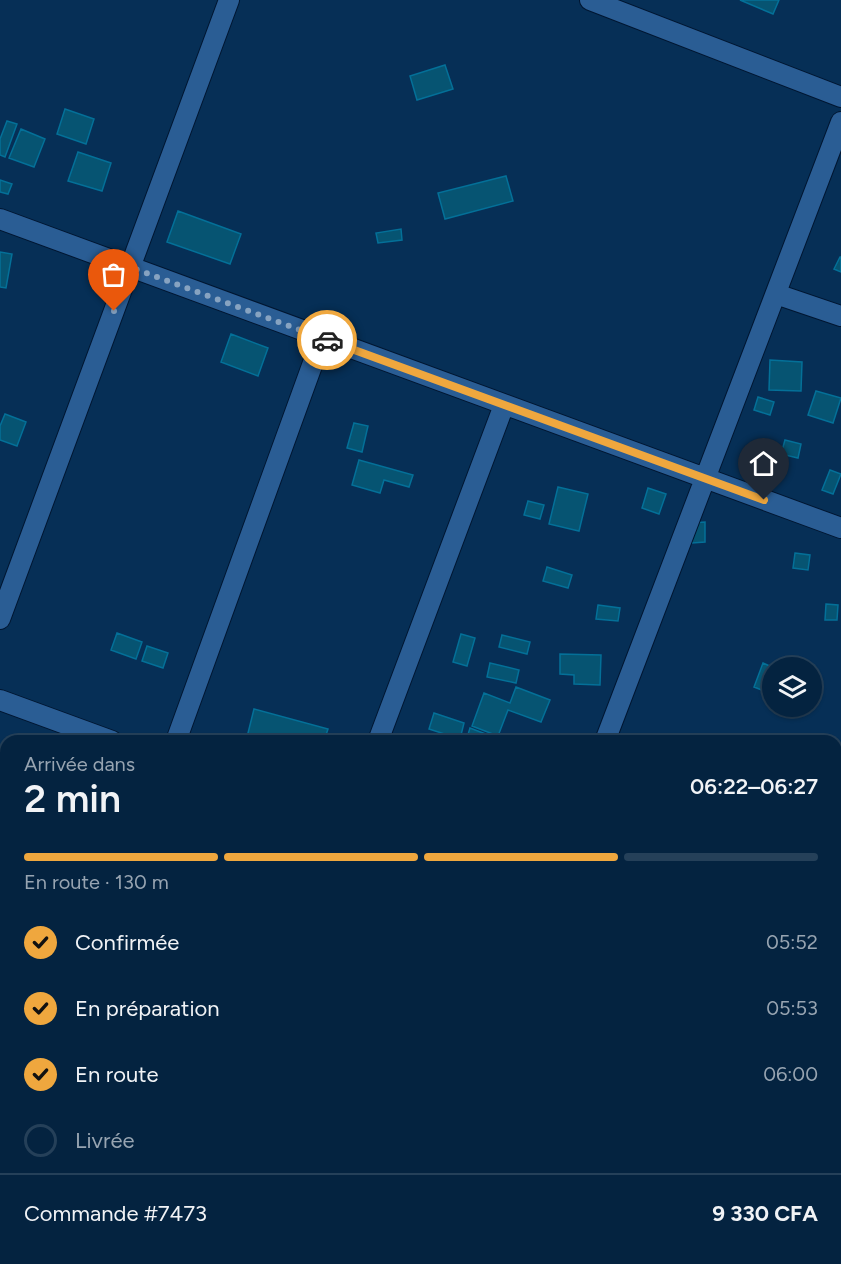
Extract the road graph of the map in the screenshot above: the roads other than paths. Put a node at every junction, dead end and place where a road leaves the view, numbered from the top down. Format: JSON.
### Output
{"nodes":[{"id":1,"x":229,"y":0,"type":"edge"},
{"id":2,"x":590,"y":0,"type":"edge"},
{"id":3,"x":841,"y":97,"type":"edge"},
{"id":4,"x":841,"y":122,"type":"edge"},
{"id":5,"x":0,"y":219,"type":"edge"},
{"id":6,"x":130,"y":267,"type":"junction"},
{"id":7,"x":776,"y":294,"type":"junction"},
{"id":8,"x":841,"y":316,"type":"edge"},
{"id":9,"x":322,"y":338,"type":"junction"},
{"id":10,"x":504,"y":405,"type":"junction"},
{"id":11,"x":705,"y":478,"type":"junction"},
{"id":12,"x":841,"y":528,"type":"edge"},
{"id":13,"x":0,"y":619,"type":"edge"},
{"id":14,"x":0,"y":700,"type":"edge"},
{"id":15,"x":96,"y":735,"type":"edge"},
{"id":16,"x":178,"y":735,"type":"edge"},
{"id":17,"x":380,"y":735,"type":"edge"},
{"id":18,"x":607,"y":735,"type":"edge"}],
"edges":[{"from":1,"to":6,"type":"street"},
{"from":2,"to":3,"type":"street"},
{"from":4,"to":7,"type":"street"},
{"from":5,"to":6,"type":"street"},
{"from":6,"to":9,"type":"street"},
{"from":6,"to":13,"type":"street"},
{"from":7,"to":8,"type":"street"},
{"from":7,"to":11,"type":"street"},
{"from":9,"to":10,"type":"street"},
{"from":9,"to":16,"type":"street"},
{"from":10,"to":11,"type":"street"},
{"from":10,"to":17,"type":"street"},
{"from":11,"to":12,"type":"street"},
{"from":11,"to":18,"type":"street"},
{"from":14,"to":15,"type":"street"}]}
